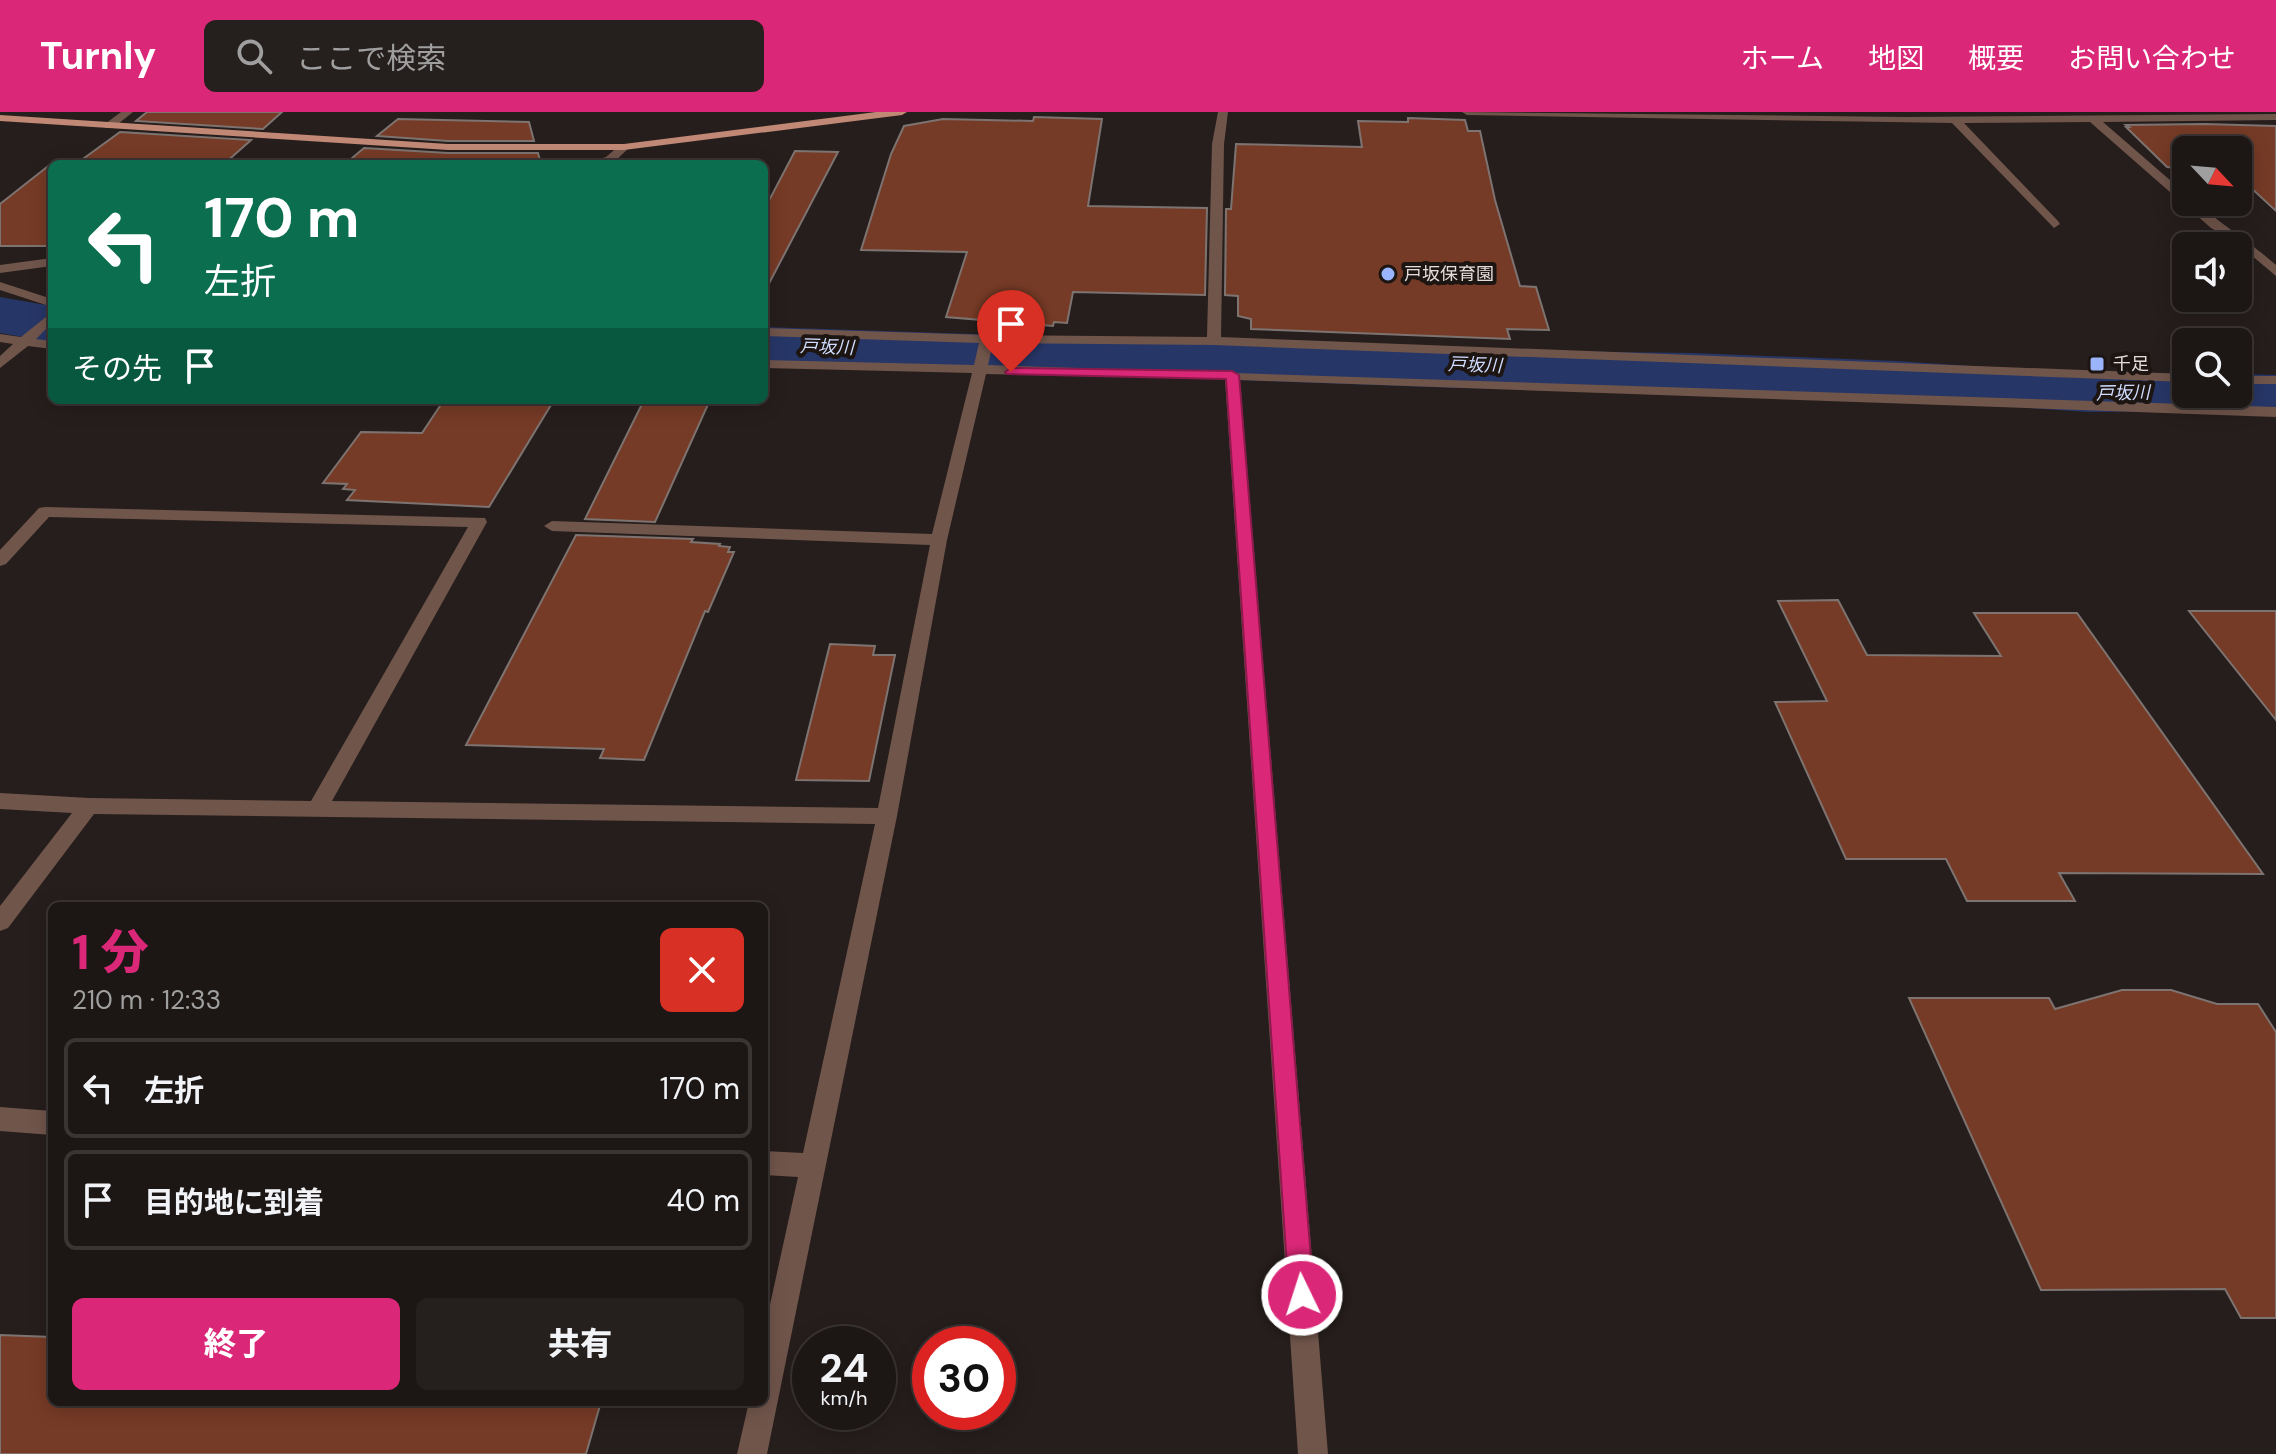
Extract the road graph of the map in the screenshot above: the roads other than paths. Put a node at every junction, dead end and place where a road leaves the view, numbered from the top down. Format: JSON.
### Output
{"nodes":[{"id":1,"x":128,"y":112,"type":"edge"},
{"id":2,"x":902,"y":112,"type":"edge"},
{"id":3,"x":1223,"y":112,"type":"edge"},
{"id":4,"x":1467,"y":112,"type":"edge"},
{"id":5,"x":1474,"y":112,"type":"edge"},
{"id":6,"x":1902,"y":116,"type":"edge"},
{"id":7,"x":830,"y":117,"type":"edge"},
{"id":8,"x":2276,"y":117,"type":"edge"},
{"id":9,"x":0,"y":118,"type":"edge"},
{"id":10,"x":2092,"y":118,"type":"junction"},
{"id":11,"x":1954,"y":119,"type":"junction"},
{"id":12,"x":109,"y":126,"type":"junction"},
{"id":13,"x":624,"y":147,"type":"junction"},
{"id":14,"x":610,"y":160,"type":"edge"},
{"id":15,"x":2172,"y":188,"type":"edge"},
{"id":16,"x":2204,"y":216,"type":"edge"},
{"id":17,"x":2054,"y":224,"type":"dead end"},
{"id":18,"x":48,"y":263,"type":"edge"},
{"id":19,"x":0,"y":269,"type":"edge"},
{"id":20,"x":2276,"y":272,"type":"edge"},
{"id":21,"x":0,"y":286,"type":"edge"},
{"id":22,"x":48,"y":302,"type":"edge"},
{"id":23,"x":48,"y":320,"type":"edge"},
{"id":24,"x":768,"y":332,"type":"edge"},
{"id":25,"x":0,"y":338,"type":"edge"},
{"id":26,"x":27,"y":339,"type":"junction"},
{"id":27,"x":987,"y":339,"type":"junction"},
{"id":28,"x":1214,"y":341,"type":"junction"},
{"id":29,"x":48,"y":344,"type":"edge"},
{"id":30,"x":0,"y":364,"type":"edge"},
{"id":31,"x":768,"y":364,"type":"edge"},
{"id":32,"x":980,"y":371,"type":"junction"},
{"id":33,"x":1232,"y":375,"type":"junction"},
{"id":34,"x":2172,"y":377,"type":"edge"},
{"id":35,"x":2252,"y":380,"type":"edge"},
{"id":36,"x":2276,"y":380,"type":"edge"},
{"id":37,"x":2276,"y":412,"type":"edge"},
{"id":38,"x":552,"y":526,"type":"dead end"},
{"id":39,"x":939,"y":540,"type":"junction"},
{"id":40,"x":0,"y":560,"type":"edge"},
{"id":41,"x":0,"y":801,"type":"edge"},
{"id":42,"x":89,"y":806,"type":"junction"},
{"id":43,"x":317,"y":809,"type":"junction"},
{"id":44,"x":887,"y":816,"type":"junction"},
{"id":45,"x":0,"y":922,"type":"edge"},
{"id":46,"x":0,"y":1119,"type":"edge"},
{"id":47,"x":48,"y":1123,"type":"edge"},
{"id":48,"x":768,"y":1163,"type":"edge"},
{"id":49,"x":812,"y":1166,"type":"junction"},
{"id":50,"x":768,"y":1380,"type":"edge"},
{"id":51,"x":763,"y":1406,"type":"edge"},
{"id":52,"x":752,"y":1454,"type":"edge"},
{"id":53,"x":1313,"y":1454,"type":"edge"}],
"edges":[{"from":1,"to":12,"type":"street"},
{"from":2,"to":7,"type":"main road"},
{"from":3,"to":28,"type":"street"},
{"from":4,"to":5,"type":"street"},
{"from":5,"to":6,"type":"street"},
{"from":6,"to":11,"type":"street"},
{"from":7,"to":13,"type":"main road"},
{"from":8,"to":10,"type":"street"},
{"from":9,"to":12,"type":"main road"},
{"from":10,"to":11,"type":"street"},
{"from":10,"to":15,"type":"street"},
{"from":11,"to":17,"type":"street"},
{"from":12,"to":13,"type":"main road"},
{"from":13,"to":14,"type":"street"},
{"from":16,"to":20,"type":"street"},
{"from":18,"to":19,"type":"street"},
{"from":21,"to":22,"type":"street"},
{"from":23,"to":26,"type":"street"},
{"from":24,"to":27,"type":"street"},
{"from":25,"to":26,"type":"street"},
{"from":26,"to":29,"type":"street"},
{"from":26,"to":30,"type":"street"},
{"from":27,"to":28,"type":"street"},
{"from":27,"to":32,"type":"street"},
{"from":28,"to":34,"type":"street"},
{"from":31,"to":32,"type":"street"},
{"from":32,"to":33,"type":"street"},
{"from":32,"to":39,"type":"street"},
{"from":33,"to":37,"type":"street"},
{"from":33,"to":53,"type":"street"},
{"from":35,"to":36,"type":"street"},
{"from":38,"to":39,"type":"street"},
{"from":39,"to":44,"type":"street"},
{"from":40,"to":43,"type":"street"},
{"from":41,"to":42,"type":"street"},
{"from":42,"to":43,"type":"street"},
{"from":42,"to":45,"type":"street"},
{"from":43,"to":44,"type":"street"},
{"from":44,"to":49,"type":"street"},
{"from":46,"to":47,"type":"street"},
{"from":48,"to":49,"type":"street"},
{"from":49,"to":50,"type":"street"},
{"from":51,"to":52,"type":"street"}]}
